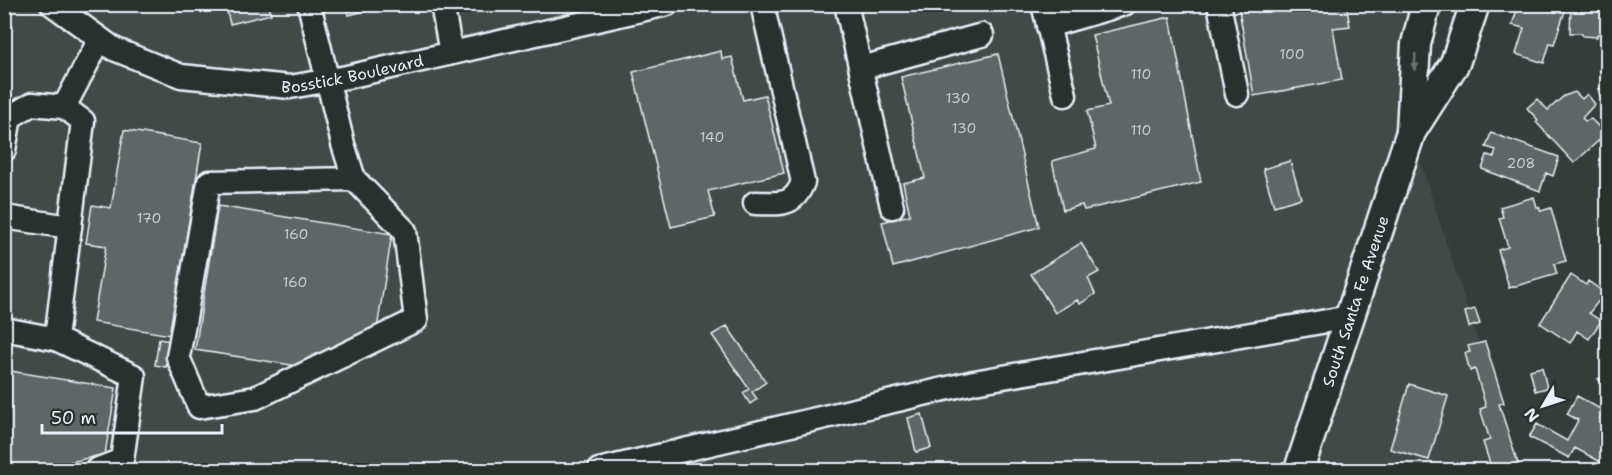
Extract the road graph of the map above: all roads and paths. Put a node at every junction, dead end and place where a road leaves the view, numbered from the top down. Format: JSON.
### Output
{"nodes":[{"id":1,"x":52,"y":4,"type":"edge"},
{"id":2,"x":309,"y":4,"type":"edge"},
{"id":3,"x":442,"y":4,"type":"edge"},
{"id":4,"x":667,"y":4,"type":"edge"},
{"id":5,"x":762,"y":4,"type":"edge"},
{"id":6,"x":846,"y":4,"type":"edge"},
{"id":7,"x":1124,"y":4,"type":"edge"},
{"id":8,"x":1220,"y":4,"type":"edge"},
{"id":9,"x":1426,"y":4,"type":"edge"},
{"id":10,"x":1475,"y":4,"type":"edge"},
{"id":11,"x":1045,"y":15,"type":"edge"},
{"id":12,"x":982,"y":35,"type":"dead end"},
{"id":13,"x":100,"y":39,"type":"junction"},
{"id":14,"x":452,"y":53,"type":"junction"},
{"id":15,"x":861,"y":68,"type":"junction"},
{"id":16,"x":327,"y":80,"type":"junction"},
{"id":17,"x":1237,"y":94,"type":"dead end"},
{"id":18,"x":1065,"y":95,"type":"dead end"},
{"id":19,"x":64,"y":107,"type":"junction"},
{"id":20,"x":1411,"y":132,"type":"junction"},
{"id":21,"x":4,"y":150,"type":"edge"},
{"id":22,"x":354,"y":178,"type":"junction"},
{"id":23,"x":755,"y":203,"type":"dead end"},
{"id":24,"x":892,"y":207,"type":"dead end"},
{"id":25,"x":4,"y":217,"type":"edge"},
{"id":26,"x":70,"y":227,"type":"junction"},
{"id":27,"x":1350,"y":317,"type":"junction"},
{"id":28,"x":4,"y":329,"type":"edge"},
{"id":29,"x":56,"y":339,"type":"junction"},
{"id":30,"x":96,"y":471,"type":"edge"},
{"id":31,"x":599,"y":471,"type":"edge"},
{"id":32,"x":1299,"y":471,"type":"edge"}],
"edges":[{"from":1,"to":13,"type":"street","name":"Bosstick Boulevard"},
{"from":2,"to":16,"type":"street"},
{"from":3,"to":14,"type":"street"},
{"from":4,"to":14,"type":"street","name":"Bosstick Boulevard"},
{"from":5,"to":23,"type":"street"},
{"from":6,"to":15,"type":"street"},
{"from":7,"to":11,"type":"street"},
{"from":8,"to":17,"type":"street"},
{"from":9,"to":20,"type":"main road","name":"South Santa Fe Avenue","one_way":true},
{"from":10,"to":20,"type":"main road","name":"South Santa Fe Avenue"},
{"from":11,"to":18,"type":"street"},
{"from":12,"to":15,"type":"street"},
{"from":13,"to":16,"type":"street","name":"Bosstick Boulevard"},
{"from":13,"to":19,"type":"street"},
{"from":14,"to":16,"type":"street","name":"Bosstick Boulevard"},
{"from":15,"to":24,"type":"street"},
{"from":16,"to":22,"type":"street"},
{"from":19,"to":21,"type":"street"},
{"from":19,"to":26,"type":"street"},
{"from":20,"to":27,"type":"main road","name":"South Santa Fe Avenue"},
{"from":22,"to":22,"type":"street"},
{"from":25,"to":26,"type":"street"},
{"from":26,"to":29,"type":"street"},
{"from":27,"to":31,"type":"street"},
{"from":27,"to":32,"type":"main road","name":"South Santa Fe Avenue"},
{"from":28,"to":29,"type":"street"},
{"from":29,"to":30,"type":"street"}]}
